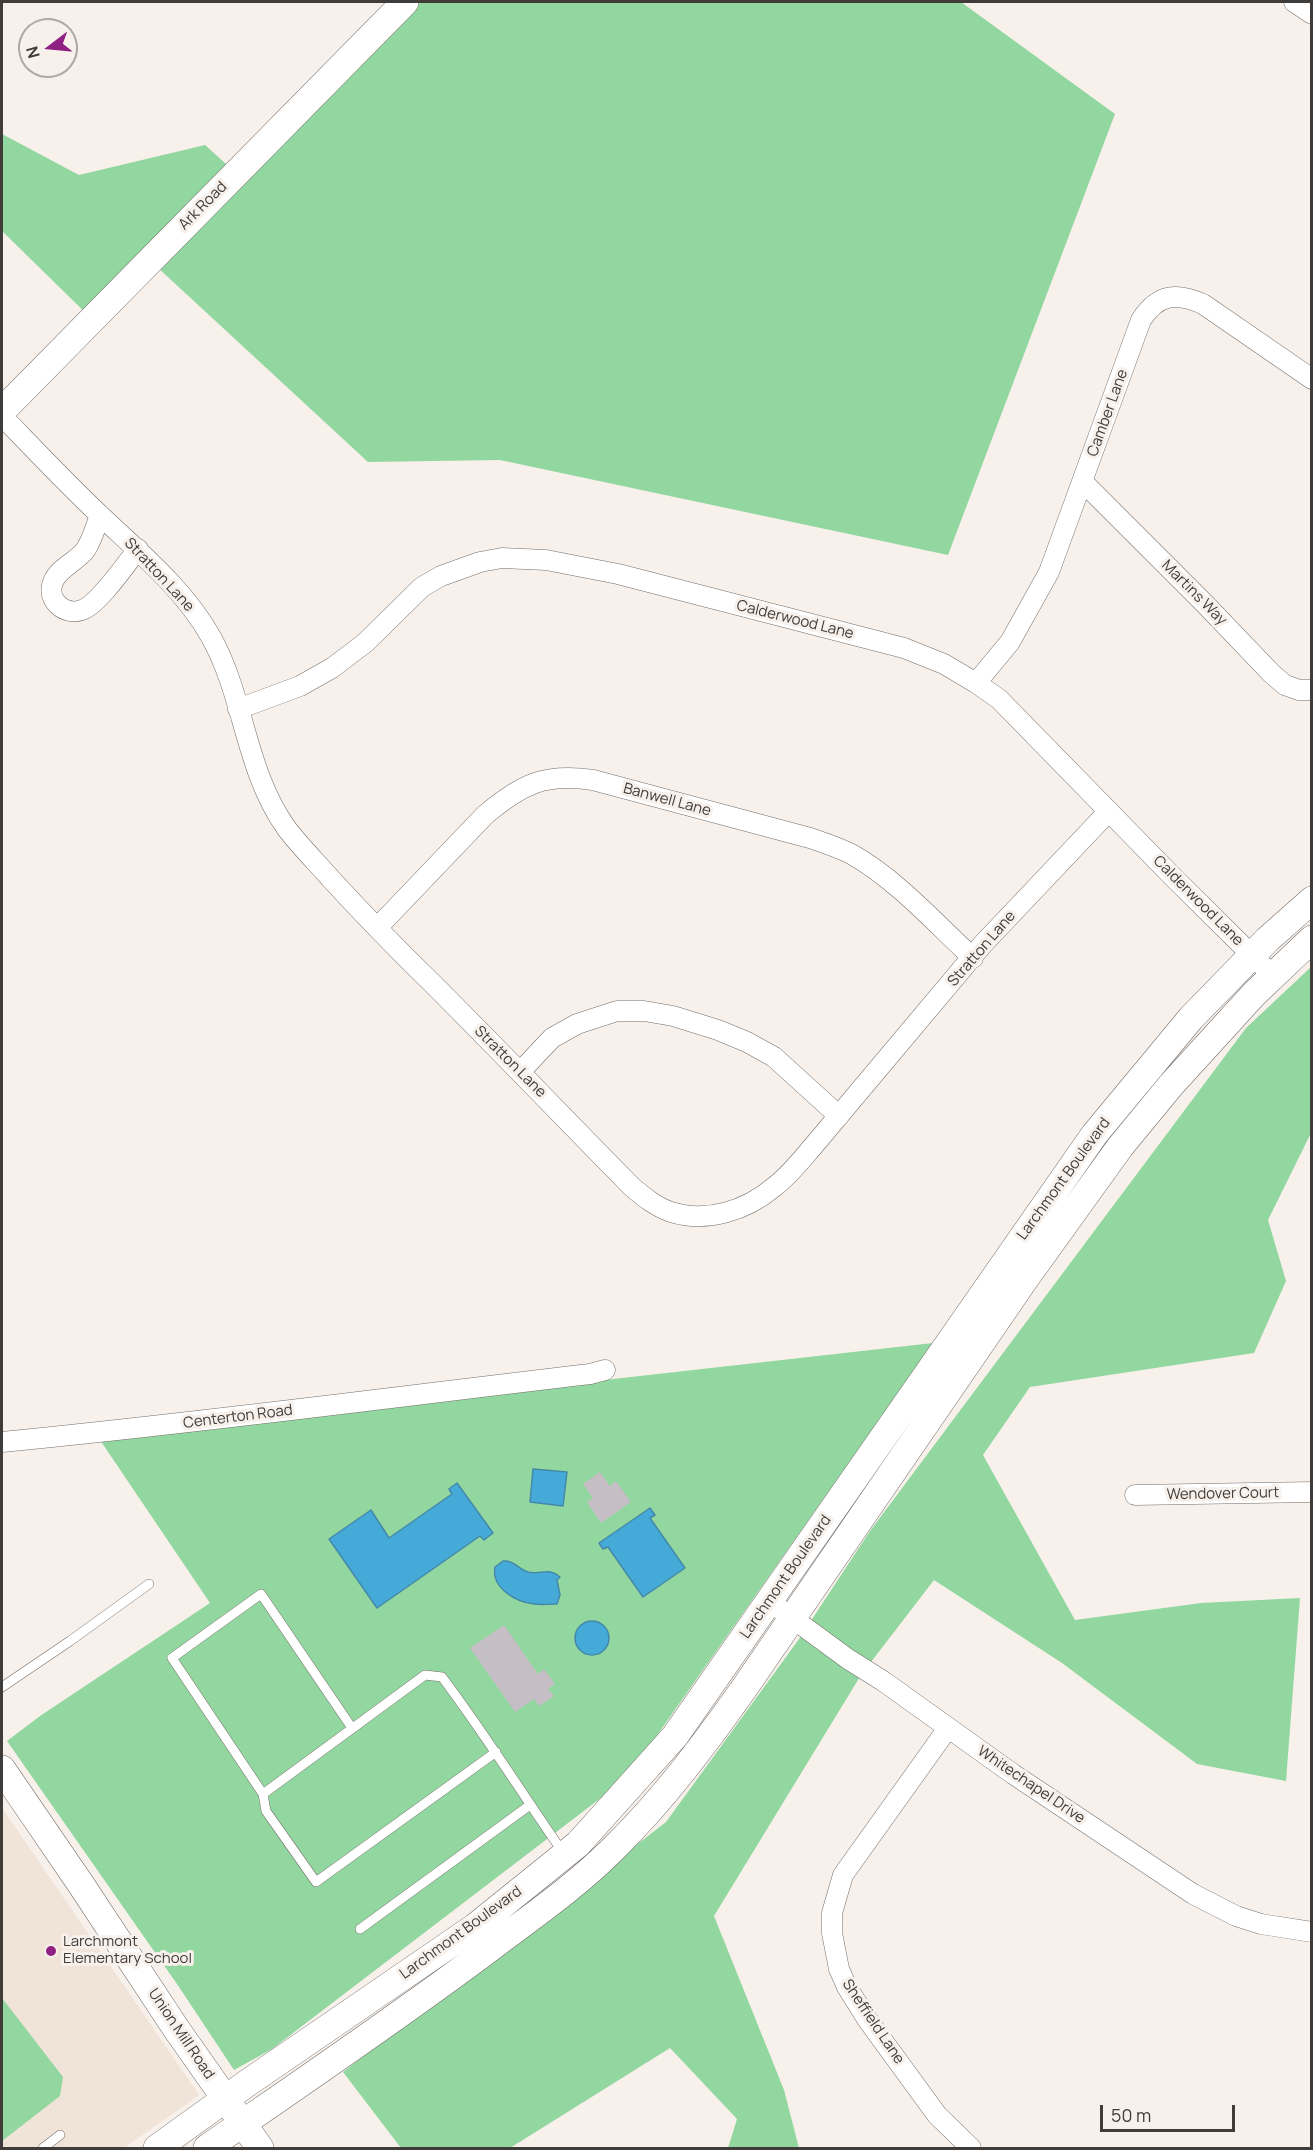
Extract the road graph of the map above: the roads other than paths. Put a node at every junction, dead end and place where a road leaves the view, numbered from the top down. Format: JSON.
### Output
{"nodes":[{"id":1,"x":405,"y":2,"type":"edge"},
{"id":2,"x":1294,"y":2,"type":"edge"},
{"id":3,"x":1311,"y":14,"type":"edge"},
{"id":4,"x":1311,"y":379,"type":"edge"},
{"id":5,"x":2,"y":411,"type":"edge"},
{"id":6,"x":2,"y":416,"type":"edge"},
{"id":7,"x":1083,"y":482,"type":"junction"},
{"id":8,"x":100,"y":515,"type":"junction"},
{"id":9,"x":138,"y":549,"type":"junction"},
{"id":10,"x":976,"y":682,"type":"junction"},
{"id":11,"x":1311,"y":690,"type":"edge"},
{"id":12,"x":238,"y":709,"type":"junction"},
{"id":13,"x":1109,"y":811,"type":"junction"},
{"id":14,"x":1311,"y":900,"type":"edge"},
{"id":15,"x":377,"y":928,"type":"junction"},
{"id":16,"x":1311,"y":939,"type":"edge"},
{"id":17,"x":1252,"y":955,"type":"junction"},
{"id":18,"x":973,"y":958,"type":"junction"},
{"id":19,"x":1273,"y":976,"type":"junction"},
{"id":20,"x":520,"y":1072,"type":"junction"},
{"id":21,"x":838,"y":1116,"type":"junction"},
{"id":22,"x":605,"y":1370,"type":"dead end"},
{"id":23,"x":2,"y":1442,"type":"edge"},
{"id":24,"x":1311,"y":1492,"type":"edge"},
{"id":25,"x":1134,"y":1495,"type":"dead end"},
{"id":26,"x":149,"y":1584,"type":"dead end"},
{"id":27,"x":769,"y":1601,"type":"junction"},
{"id":28,"x":792,"y":1618,"type":"junction"},
{"id":29,"x":2,"y":1687,"type":"edge"},
{"id":30,"x":352,"y":1728,"type":"junction"},
{"id":31,"x":948,"y":1728,"type":"junction"},
{"id":32,"x":496,"y":1752,"type":"junction"},
{"id":33,"x":2,"y":1769,"type":"edge"},
{"id":34,"x":263,"y":1794,"type":"junction"},
{"id":35,"x":530,"y":1805,"type":"junction"},
{"id":36,"x":573,"y":1866,"type":"junction"},
{"id":37,"x":360,"y":1929,"type":"dead end"},
{"id":38,"x":1311,"y":1932,"type":"edge"},
{"id":39,"x":225,"y":2099,"type":"junction"},
{"id":40,"x":242,"y":2124,"type":"junction"},
{"id":41,"x":60,"y":2135,"type":"dead end"},
{"id":42,"x":43,"y":2148,"type":"edge"},
{"id":43,"x":157,"y":2148,"type":"edge"},
{"id":44,"x":207,"y":2148,"type":"edge"},
{"id":45,"x":260,"y":2148,"type":"edge"},
{"id":46,"x":971,"y":2148,"type":"edge"}],
"edges":[{"from":1,"to":5,"type":"street","name":"Ark Road"},
{"from":2,"to":3,"type":"street"},
{"from":4,"to":7,"type":"street","name":"Camber Lane"},
{"from":6,"to":8,"type":"street","name":"Stratton Lane"},
{"from":7,"to":10,"type":"street","name":"Camber Lane"},
{"from":7,"to":11,"type":"street","name":"Martins Way"},
{"from":8,"to":9,"type":"street","name":"Stratton Lane"},
{"from":8,"to":9,"type":"street"},
{"from":9,"to":12,"type":"street","name":"Stratton Lane"},
{"from":10,"to":12,"type":"street","name":"Calderwood Lane"},
{"from":10,"to":13,"type":"street","name":"Calderwood Lane"},
{"from":12,"to":15,"type":"street","name":"Stratton Lane"},
{"from":13,"to":17,"type":"street","name":"Calderwood Lane"},
{"from":13,"to":18,"type":"street","name":"Stratton Lane"},
{"from":14,"to":17,"type":"street","name":"Larchmont Boulevard"},
{"from":15,"to":18,"type":"street","name":"Banwell Lane"},
{"from":15,"to":20,"type":"street","name":"Stratton Lane"},
{"from":16,"to":19,"type":"street","name":"Larchmont Boulevard"},
{"from":17,"to":19,"type":"street","name":"Calderwood Lane"},
{"from":17,"to":27,"type":"street","name":"Larchmont Boulevard"},
{"from":18,"to":21,"type":"street","name":"Stratton Lane"},
{"from":19,"to":28,"type":"street","name":"Larchmont Boulevard"},
{"from":20,"to":21,"type":"street"},
{"from":20,"to":21,"type":"street","name":"Stratton Lane"},
{"from":22,"to":23,"type":"street","name":"Centerton Road"},
{"from":24,"to":25,"type":"street","name":"Wendover Court"},
{"from":26,"to":29,"type":"lane"},
{"from":27,"to":28,"type":"street","name":"Whitechapel Drive"},
{"from":27,"to":36,"type":"street","name":"Larchmont Boulevard"},
{"from":28,"to":31,"type":"street","name":"Whitechapel Drive"},
{"from":28,"to":36,"type":"street","name":"Larchmont Boulevard"},
{"from":30,"to":32,"type":"lane"},
{"from":30,"to":34,"type":"lane"},
{"from":30,"to":34,"type":"lane"},
{"from":31,"to":38,"type":"street","name":"Whitechapel Drive"},
{"from":31,"to":46,"type":"street","name":"Sheffield Lane"},
{"from":32,"to":34,"type":"lane"},
{"from":32,"to":35,"type":"lane"},
{"from":33,"to":39,"type":"street","name":"Union Mill Road"},
{"from":35,"to":36,"type":"lane"},
{"from":35,"to":37,"type":"lane"},
{"from":36,"to":39,"type":"street","name":"Larchmont Boulevard"},
{"from":36,"to":40,"type":"street","name":"Larchmont Boulevard"},
{"from":39,"to":40,"type":"street","name":"Union Mill Road"},
{"from":39,"to":43,"type":"street","name":"Larchmont Boulevard"},
{"from":40,"to":44,"type":"street","name":"Larchmont Boulevard"},
{"from":40,"to":45,"type":"street","name":"Union Mill Road"},
{"from":41,"to":42,"type":"lane"}]}
